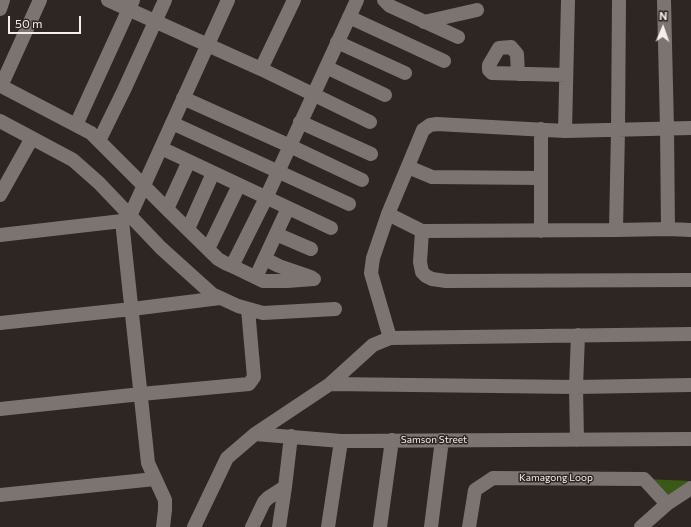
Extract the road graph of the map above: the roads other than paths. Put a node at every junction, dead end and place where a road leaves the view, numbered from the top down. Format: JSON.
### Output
{"nodes":[{"id":1,"x":3,"y":0,"type":"edge"},
{"id":2,"x":40,"y":0,"type":"edge"},
{"id":3,"x":108,"y":0,"type":"edge"},
{"id":4,"x":165,"y":0,"type":"edge"},
{"id":5,"x":228,"y":0,"type":"edge"},
{"id":6,"x":294,"y":0,"type":"edge"},
{"id":7,"x":357,"y":0,"type":"edge"},
{"id":8,"x":384,"y":0,"type":"edge"},
{"id":9,"x":568,"y":0,"type":"edge"},
{"id":10,"x":619,"y":0,"type":"edge"},
{"id":11,"x":664,"y":0,"type":"edge"},
{"id":12,"x":131,"y":5,"type":"edge"},
{"id":13,"x":0,"y":9,"type":"edge"},
{"id":14,"x":477,"y":10,"type":"dead end"},
{"id":15,"x":349,"y":17,"type":"junction"},
{"id":16,"x":155,"y":22,"type":"junction"},
{"id":17,"x":424,"y":22,"type":"junction"},
{"id":18,"x":458,"y":36,"type":"dead end"},
{"id":19,"x":337,"y":42,"type":"junction"},
{"id":20,"x":207,"y":45,"type":"junction"},
{"id":21,"x":444,"y":61,"type":"dead end"},
{"id":22,"x":326,"y":67,"type":"junction"},
{"id":23,"x":261,"y":69,"type":"junction"},
{"id":24,"x":405,"y":73,"type":"dead end"},
{"id":25,"x":518,"y":74,"type":"dead end"},
{"id":26,"x":566,"y":75,"type":"junction"},
{"id":27,"x":313,"y":94,"type":"junction"},
{"id":28,"x":385,"y":95,"type":"dead end"},
{"id":29,"x":183,"y":98,"type":"junction"},
{"id":30,"x":0,"y":121,"type":"edge"},
{"id":31,"x":300,"y":122,"type":"junction"},
{"id":32,"x":370,"y":122,"type":"dead end"},
{"id":33,"x":172,"y":123,"type":"junction"},
{"id":34,"x":76,"y":125,"type":"junction"},
{"id":35,"x":667,"y":128,"type":"junction"},
{"id":36,"x":691,"y":128,"type":"edge"},
{"id":37,"x":541,"y":129,"type":"junction"},
{"id":38,"x":565,"y":130,"type":"junction"},
{"id":39,"x":618,"y":130,"type":"junction"},
{"id":40,"x":32,"y":138,"type":"junction"},
{"id":41,"x":99,"y":141,"type":"junction"},
{"id":42,"x":290,"y":146,"type":"junction"},
{"id":43,"x":160,"y":148,"type":"junction"},
{"id":44,"x":371,"y":154,"type":"dead end"},
{"id":45,"x":189,"y":162,"type":"junction"},
{"id":46,"x":408,"y":166,"type":"junction"},
{"id":47,"x":278,"y":172,"type":"junction"},
{"id":48,"x":213,"y":173,"type":"junction"},
{"id":49,"x":541,"y":178,"type":"junction"},
{"id":50,"x":362,"y":180,"type":"dead end"},
{"id":51,"x":239,"y":185,"type":"junction"},
{"id":52,"x":144,"y":186,"type":"junction"},
{"id":53,"x":0,"y":195,"type":"edge"},
{"id":54,"x":266,"y":198,"type":"junction"},
{"id":55,"x":349,"y":204,"type":"dead end"},
{"id":56,"x":288,"y":208,"type":"junction"},
{"id":57,"x":167,"y":209,"type":"junction"},
{"id":58,"x":388,"y":214,"type":"junction"},
{"id":59,"x":126,"y":218,"type":"junction"},
{"id":60,"x":331,"y":228,"type":"dead end"},
{"id":61,"x":188,"y":229,"type":"junction"},
{"id":62,"x":668,"y":229,"type":"junction"},
{"id":63,"x":616,"y":230,"type":"junction"},
{"id":64,"x":691,"y":230,"type":"edge"},
{"id":65,"x":422,"y":231,"type":"junction"},
{"id":66,"x":541,"y":231,"type":"junction"},
{"id":67,"x":276,"y":234,"type":"junction"},
{"id":68,"x":0,"y":235,"type":"edge"},
{"id":69,"x":208,"y":248,"type":"junction"},
{"id":70,"x":311,"y":249,"type":"dead end"},
{"id":71,"x":265,"y":259,"type":"junction"},
{"id":72,"x":232,"y":266,"type":"junction"},
{"id":73,"x":256,"y":277,"type":"junction"},
{"id":74,"x":691,"y":280,"type":"edge"},
{"id":75,"x":220,"y":298,"type":"junction"},
{"id":76,"x":132,"y":309,"type":"junction"},
{"id":77,"x":248,"y":309,"type":"junction"},
{"id":78,"x":335,"y":309,"type":"dead end"},
{"id":79,"x":0,"y":323,"type":"edge"},
{"id":80,"x":691,"y":334,"type":"edge"},
{"id":81,"x":578,"y":336,"type":"junction"},
{"id":82,"x":390,"y":338,"type":"junction"},
{"id":83,"x":330,"y":384,"type":"junction"},
{"id":84,"x":691,"y":385,"type":"edge"},
{"id":85,"x":576,"y":387,"type":"junction"},
{"id":86,"x":141,"y":394,"type":"junction"},
{"id":87,"x":0,"y":409,"type":"edge"},
{"id":88,"x":255,"y":434,"type":"junction"},
{"id":89,"x":291,"y":436,"type":"junction"},
{"id":90,"x":691,"y":439,"type":"edge"},
{"id":91,"x":392,"y":440,"type":"junction"},
{"id":92,"x":442,"y":440,"type":"junction"},
{"id":93,"x":577,"y":440,"type":"junction"},
{"id":94,"x":341,"y":441,"type":"junction"},
{"id":95,"x":155,"y":479,"type":"junction"},
{"id":96,"x":285,"y":487,"type":"junction"},
{"id":97,"x":691,"y":488,"type":"edge"},
{"id":98,"x":0,"y":495,"type":"edge"},
{"id":99,"x":667,"y":504,"type":"junction"},
{"id":100,"x":163,"y":527,"type":"edge"},
{"id":101,"x":194,"y":527,"type":"edge"},
{"id":102,"x":252,"y":527,"type":"edge"},
{"id":103,"x":279,"y":527,"type":"edge"},
{"id":104,"x":328,"y":527,"type":"edge"},
{"id":105,"x":380,"y":527,"type":"edge"},
{"id":106,"x":431,"y":527,"type":"edge"},
{"id":107,"x":468,"y":527,"type":"edge"},
{"id":108,"x":640,"y":527,"type":"edge"}],
"edges":[{"from":1,"to":13,"type":"street"},
{"from":2,"to":34,"type":"street"},
{"from":3,"to":12,"type":"street"},
{"from":4,"to":16,"type":"street"},
{"from":5,"to":20,"type":"street"},
{"from":6,"to":23,"type":"street"},
{"from":7,"to":15,"type":"street"},
{"from":8,"to":17,"type":"street"},
{"from":9,"to":26,"type":"street"},
{"from":10,"to":39,"type":"street"},
{"from":11,"to":35,"type":"street"},
{"from":12,"to":16,"type":"street"},
{"from":12,"to":34,"type":"street"},
{"from":14,"to":17,"type":"street"},
{"from":15,"to":19,"type":"street"},
{"from":15,"to":21,"type":"street"},
{"from":16,"to":20,"type":"street"},
{"from":16,"to":41,"type":"street"},
{"from":17,"to":18,"type":"street"},
{"from":19,"to":22,"type":"street"},
{"from":19,"to":24,"type":"street"},
{"from":20,"to":23,"type":"street"},
{"from":20,"to":29,"type":"street"},
{"from":22,"to":27,"type":"street"},
{"from":22,"to":28,"type":"street"},
{"from":23,"to":27,"type":"street"},
{"from":25,"to":26,"type":"street"},
{"from":26,"to":38,"type":"street"},
{"from":27,"to":31,"type":"street"},
{"from":27,"to":32,"type":"street"},
{"from":29,"to":33,"type":"street"},
{"from":29,"to":42,"type":"street"},
{"from":30,"to":40,"type":"street"},
{"from":31,"to":42,"type":"street"},
{"from":31,"to":44,"type":"street"},
{"from":33,"to":43,"type":"street"},
{"from":33,"to":47,"type":"street"},
{"from":34,"to":41,"type":"street"},
{"from":35,"to":36,"type":"street"},
{"from":35,"to":39,"type":"street"},
{"from":35,"to":62,"type":"street"},
{"from":37,"to":38,"type":"street"},
{"from":37,"to":46,"type":"street"},
{"from":37,"to":49,"type":"street"},
{"from":38,"to":39,"type":"street"},
{"from":39,"to":63,"type":"street"},
{"from":40,"to":53,"type":"street"},
{"from":40,"to":59,"type":"street"},
{"from":41,"to":52,"type":"street"},
{"from":42,"to":47,"type":"street"},
{"from":42,"to":50,"type":"street"},
{"from":43,"to":45,"type":"street"},
{"from":43,"to":52,"type":"street"},
{"from":45,"to":48,"type":"street"},
{"from":45,"to":57,"type":"street"},
{"from":46,"to":49,"type":"street"},
{"from":46,"to":58,"type":"street"},
{"from":47,"to":54,"type":"street"},
{"from":47,"to":55,"type":"street"},
{"from":48,"to":51,"type":"street"},
{"from":48,"to":61,"type":"street"},
{"from":49,"to":66,"type":"street"},
{"from":51,"to":54,"type":"street"},
{"from":51,"to":69,"type":"street"},
{"from":52,"to":57,"type":"street"},
{"from":52,"to":59,"type":"street"},
{"from":54,"to":56,"type":"street"},
{"from":54,"to":72,"type":"street"},
{"from":56,"to":60,"type":"street"},
{"from":56,"to":67,"type":"street"},
{"from":57,"to":61,"type":"street"},
{"from":58,"to":65,"type":"street"},
{"from":58,"to":82,"type":"street"},
{"from":59,"to":68,"type":"street"},
{"from":59,"to":75,"type":"street"},
{"from":59,"to":76,"type":"street"},
{"from":61,"to":69,"type":"street"},
{"from":62,"to":63,"type":"street"},
{"from":62,"to":64,"type":"street"},
{"from":63,"to":66,"type":"street"},
{"from":65,"to":66,"type":"street"},
{"from":65,"to":74,"type":"street"},
{"from":67,"to":70,"type":"street"},
{"from":67,"to":71,"type":"street"},
{"from":69,"to":72,"type":"street"},
{"from":71,"to":73,"type":"street"},
{"from":71,"to":73,"type":"street"},
{"from":72,"to":73,"type":"street"},
{"from":75,"to":76,"type":"street"},
{"from":75,"to":77,"type":"street"},
{"from":76,"to":79,"type":"street"},
{"from":76,"to":86,"type":"street"},
{"from":77,"to":78,"type":"street"},
{"from":77,"to":86,"type":"street"},
{"from":80,"to":81,"type":"street"},
{"from":81,"to":82,"type":"street"},
{"from":81,"to":85,"type":"street"},
{"from":82,"to":83,"type":"street"},
{"from":83,"to":85,"type":"street"},
{"from":83,"to":88,"type":"street"},
{"from":84,"to":85,"type":"street"},
{"from":85,"to":93,"type":"street"},
{"from":86,"to":87,"type":"street"},
{"from":86,"to":95,"type":"street"},
{"from":88,"to":89,"type":"street","name":"Samson Street"},
{"from":88,"to":101,"type":"street"},
{"from":89,"to":94,"type":"street","name":"Samson Street"},
{"from":89,"to":96,"type":"street"},
{"from":90,"to":93,"type":"street","name":"Samson Street"},
{"from":91,"to":92,"type":"street","name":"Samson Street"},
{"from":91,"to":94,"type":"street","name":"Samson Street"},
{"from":91,"to":105,"type":"street"},
{"from":92,"to":93,"type":"street","name":"Samson Street"},
{"from":92,"to":106,"type":"street"},
{"from":94,"to":104,"type":"street"},
{"from":95,"to":98,"type":"street"},
{"from":95,"to":100,"type":"street"},
{"from":96,"to":102,"type":"street"},
{"from":96,"to":103,"type":"street"},
{"from":97,"to":99,"type":"street"},
{"from":99,"to":107,"type":"street","name":"Kamagong Loop"},
{"from":99,"to":108,"type":"street"}]}
